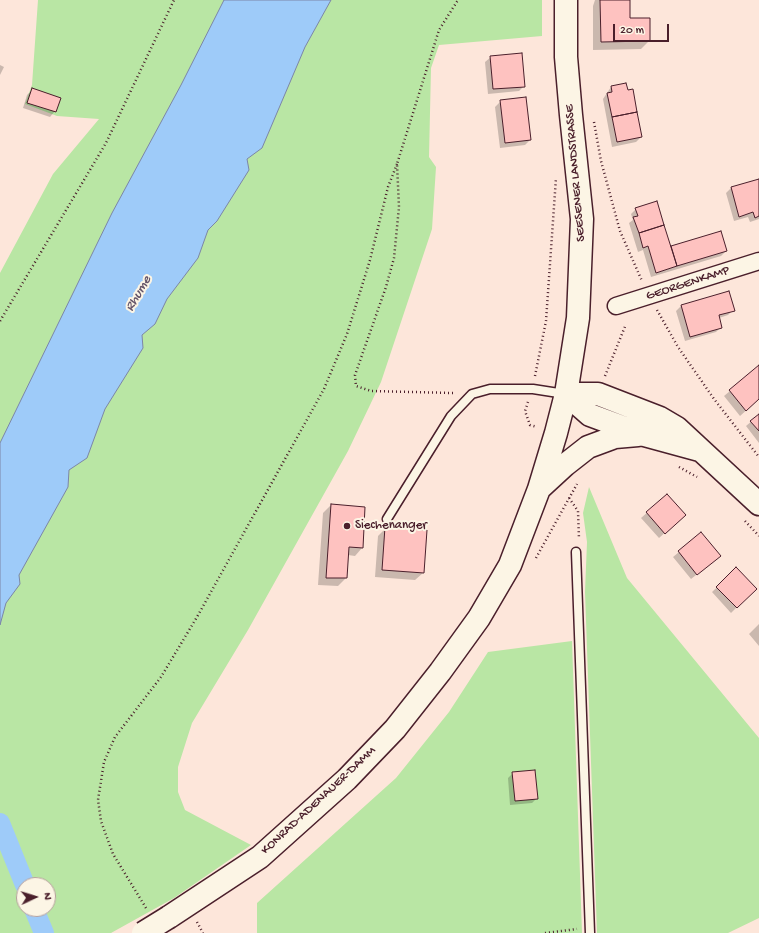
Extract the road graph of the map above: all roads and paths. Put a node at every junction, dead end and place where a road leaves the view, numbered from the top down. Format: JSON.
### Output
{"nodes":[{"id":1,"x":174,"y":0,"type":"edge"},
{"id":2,"x":458,"y":0,"type":"edge"},
{"id":3,"x":566,"y":0,"type":"edge"},
{"id":4,"x":593,"y":117,"type":"dead end"},
{"id":5,"x":397,"y":164,"type":"junction"},
{"id":6,"x":556,"y":173,"type":"dead end"},
{"id":7,"x":759,"y":261,"type":"edge"},
{"id":8,"x":650,"y":297,"type":"junction"},
{"id":9,"x":616,"y":306,"type":"dead end"},
{"id":10,"x":0,"y":321,"type":"edge"},
{"id":11,"x":533,"y":389,"type":"junction"},
{"id":12,"x":472,"y":394,"type":"junction"},
{"id":13,"x":566,"y":394,"type":"junction"},
{"id":14,"x":556,"y":433,"type":"junction"},
{"id":15,"x":644,"y":435,"type":"junction"},
{"id":16,"x":701,"y":451,"type":"junction"},
{"id":17,"x":759,"y":457,"type":"edge"},
{"id":18,"x":678,"y":467,"type":"dead end"},
{"id":19,"x":704,"y":481,"type":"dead end"},
{"id":20,"x":539,"y":489,"type":"junction"},
{"id":21,"x":569,"y":498,"type":"dead end"},
{"id":22,"x":759,"y":504,"type":"edge"},
{"id":23,"x":387,"y":519,"type":"dead end"},
{"id":24,"x":745,"y":520,"type":"dead end"},
{"id":25,"x":759,"y":536,"type":"edge"},
{"id":26,"x":576,"y":552,"type":"joint"},
{"id":27,"x":154,"y":921,"type":"edge"},
{"id":28,"x":197,"y":922,"type":"dead end"},
{"id":29,"x":590,"y":930,"type":"edge"},
{"id":30,"x":203,"y":933,"type":"edge"},
{"id":31,"x":545,"y":933,"type":"edge"}],
"edges":[{"from":1,"to":10,"type":"path"},
{"from":2,"to":5,"type":"path"},
{"from":3,"to":13,"type":"main road","name":"SEESENER LANDSTRASSE"},
{"from":4,"to":8,"type":"path"},
{"from":5,"to":12,"type":"path"},
{"from":5,"to":27,"type":"path"},
{"from":6,"to":11,"type":"path"},
{"from":7,"to":8,"type":"street","name":"GEORGENKAMP"},
{"from":8,"to":9,"type":"street","name":"GEORGENKAMP"},
{"from":8,"to":17,"type":"path"},
{"from":11,"to":12,"type":"lane"},
{"from":11,"to":13,"type":"lane"},
{"from":11,"to":14,"type":"path"},
{"from":12,"to":23,"type":"lane"},
{"from":13,"to":14,"type":"main road","name":"KONRAD-ADENAUER-DAMM"},
{"from":13,"to":15,"type":"main road"},
{"from":13,"to":16,"type":"main road"},
{"from":14,"to":20,"type":"main road","name":"KONRAD-ADENAUER-DAMM"},
{"from":15,"to":16,"type":"main road"},
{"from":15,"to":20,"type":"main road"},
{"from":16,"to":22,"type":"main road"},
{"from":18,"to":19,"type":"path"},
{"from":20,"to":27,"type":"main road","name":"KONRAD-ADENAUER-DAMM"},
{"from":21,"to":26,"type":"path"},
{"from":24,"to":25,"type":"path"},
{"from":26,"to":29,"type":"lane"},
{"from":28,"to":30,"type":"path"},
{"from":29,"to":31,"type":"path"}]}
